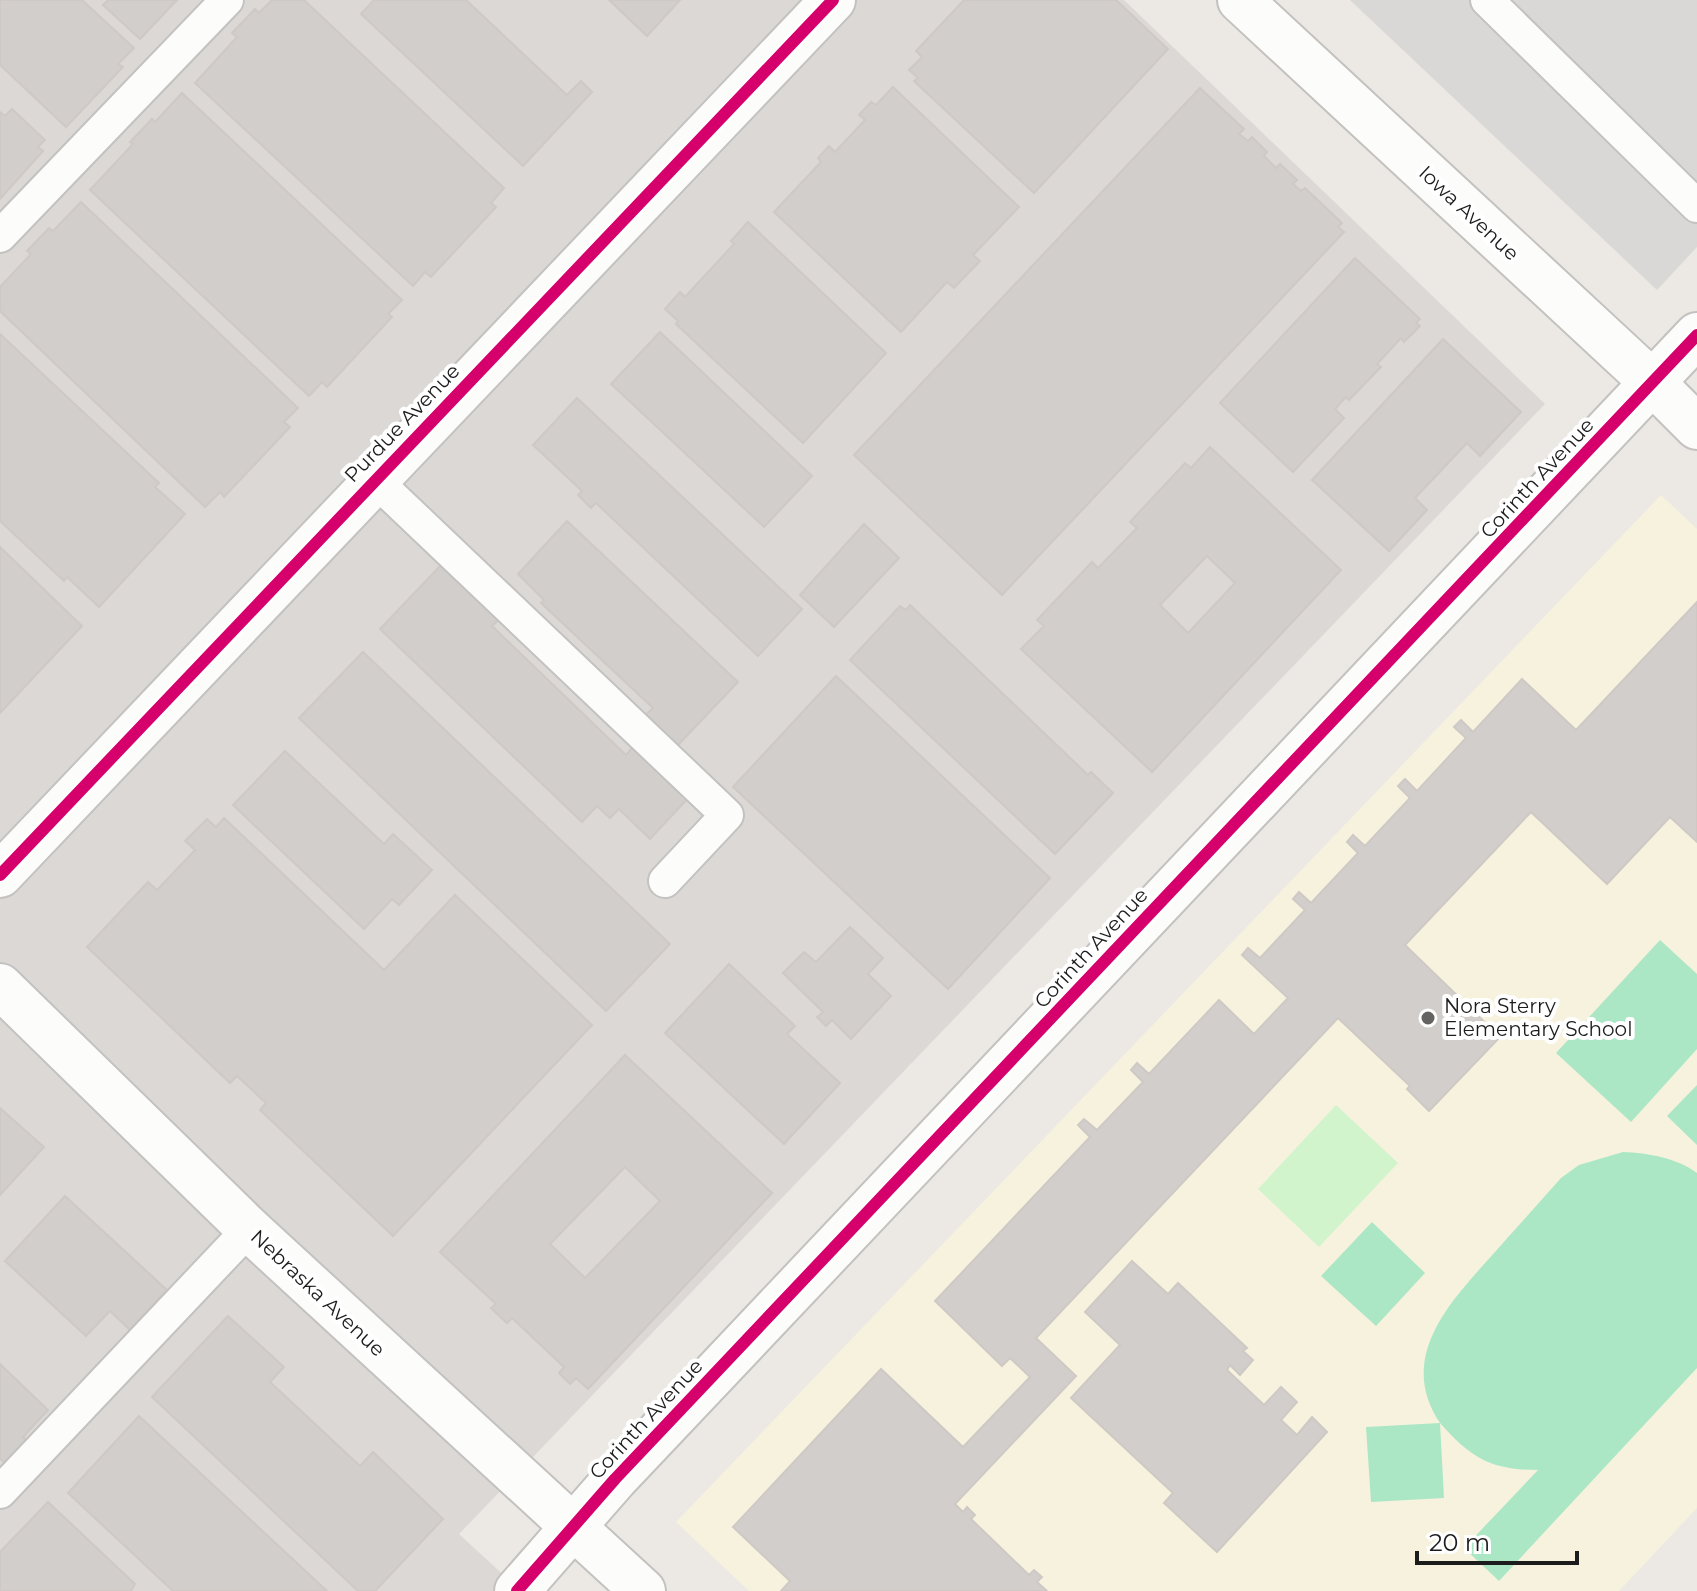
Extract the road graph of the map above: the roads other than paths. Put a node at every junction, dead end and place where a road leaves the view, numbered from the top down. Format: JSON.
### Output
{"nodes":[{"id":1,"x":227,"y":0,"type":"edge"},
{"id":2,"x":833,"y":0,"type":"edge"},
{"id":3,"x":1240,"y":0,"type":"edge"},
{"id":4,"x":1487,"y":0,"type":"edge"},
{"id":5,"x":1697,"y":206,"type":"edge"},
{"id":6,"x":0,"y":236,"type":"edge"},
{"id":7,"x":1697,"y":335,"type":"edge"},
{"id":8,"x":1653,"y":383,"type":"junction"},
{"id":9,"x":1697,"y":427,"type":"edge"},
{"id":10,"x":375,"y":480,"type":"junction"},
{"id":11,"x":0,"y":875,"type":"edge"},
{"id":12,"x":665,"y":881,"type":"dead end"},
{"id":13,"x":0,"y":986,"type":"edge"},
{"id":14,"x":249,"y":1229,"type":"junction"},
{"id":15,"x":0,"y":1492,"type":"edge"},
{"id":16,"x":574,"y":1528,"type":"junction"},
{"id":17,"x":517,"y":1591,"type":"edge"},
{"id":18,"x":643,"y":1591,"type":"edge"}],
"edges":[{"from":1,"to":6,"type":"lane"},
{"from":2,"to":10,"type":"street","name":"Purdue Avenue"},
{"from":3,"to":8,"type":"street","name":"Iowa Avenue"},
{"from":4,"to":5,"type":"lane"},
{"from":7,"to":8,"type":"street","name":"Corinth Avenue"},
{"from":8,"to":9,"type":"street","name":"Iowa Avenue"},
{"from":8,"to":16,"type":"street","name":"Corinth Avenue"},
{"from":10,"to":11,"type":"street","name":"Purdue Avenue"},
{"from":10,"to":12,"type":"lane"},
{"from":13,"to":14,"type":"street","name":"Nebraska Avenue"},
{"from":14,"to":15,"type":"lane"},
{"from":14,"to":16,"type":"street","name":"Nebraska Avenue"},
{"from":16,"to":17,"type":"street","name":"Corinth Avenue"},
{"from":16,"to":18,"type":"street","name":"Nebraska Avenue"}]}
